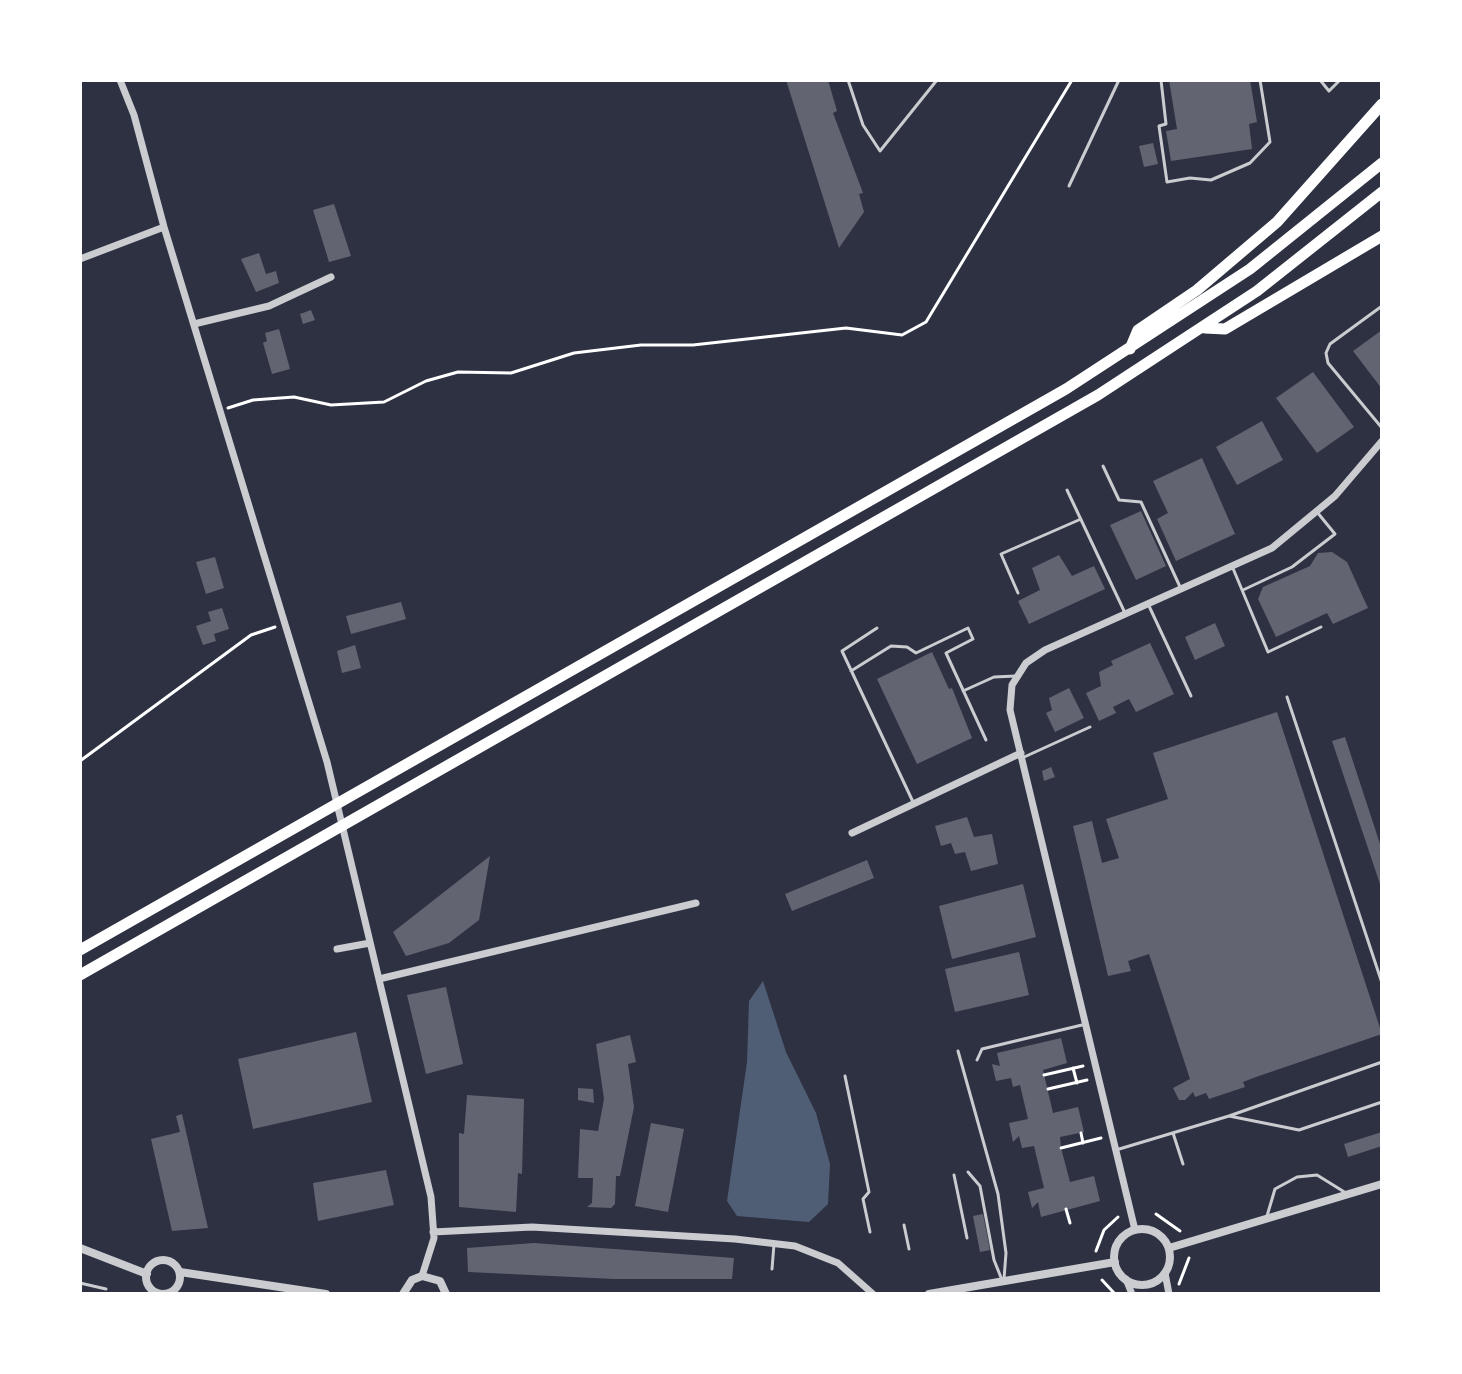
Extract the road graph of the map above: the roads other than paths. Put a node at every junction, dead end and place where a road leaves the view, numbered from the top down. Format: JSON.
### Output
{"nodes":[{"id":1,"x":120,"y":80,"type":"edge"},
{"id":2,"x":848,"y":80,"type":"edge"},
{"id":3,"x":937,"y":80,"type":"edge"},
{"id":4,"x":1119,"y":80,"type":"edge"},
{"id":5,"x":1161,"y":80,"type":"edge"},
{"id":6,"x":1260,"y":80,"type":"edge"},
{"id":7,"x":1320,"y":80,"type":"edge"},
{"id":8,"x":1340,"y":80,"type":"edge"},
{"id":9,"x":1382,"y":104,"type":"edge"},
{"id":10,"x":1382,"y":163,"type":"edge"},
{"id":11,"x":1069,"y":186,"type":"dead end"},
{"id":12,"x":1382,"y":192,"type":"edge"},
{"id":13,"x":164,"y":227,"type":"junction"},
{"id":14,"x":1382,"y":236,"type":"edge"},
{"id":15,"x":80,"y":259,"type":"edge"},
{"id":16,"x":331,"y":277,"type":"dead end"},
{"id":17,"x":1382,"y":306,"type":"edge"},
{"id":18,"x":194,"y":324,"type":"junction"},
{"id":19,"x":1204,"y":328,"type":"junction"},
{"id":20,"x":1130,"y":350,"type":"junction"},
{"id":21,"x":1382,"y":428,"type":"edge"},
{"id":22,"x":1382,"y":441,"type":"edge"},
{"id":23,"x":1103,"y":466,"type":"dead end"},
{"id":24,"x":1067,"y":490,"type":"dead end"},
{"id":25,"x":1317,"y":512,"type":"junction"},
{"id":26,"x":1081,"y":519,"type":"junction"},
{"id":27,"x":1232,"y":566,"type":"junction"},
{"id":28,"x":1181,"y":589,"type":"junction"},
{"id":29,"x":1243,"y":590,"type":"junction"},
{"id":30,"x":1018,"y":593,"type":"dead end"},
{"id":31,"x":1148,"y":604,"type":"junction"},
{"id":32,"x":1126,"y":614,"type":"junction"},
{"id":33,"x":1321,"y":627,"type":"dead end"},
{"id":34,"x":877,"y":628,"type":"dead end"},
{"id":35,"x":851,"y":671,"type":"junction"},
{"id":36,"x":1018,"y":676,"type":"junction"},
{"id":37,"x":963,"y":691,"type":"junction"},
{"id":38,"x":1191,"y":696,"type":"dead end"},
{"id":39,"x":1287,"y":697,"type":"dead end"},
{"id":40,"x":1090,"y":727,"type":"dead end"},
{"id":41,"x":986,"y":740,"type":"dead end"},
{"id":42,"x":1021,"y":756,"type":"junction"},
{"id":43,"x":914,"y":804,"type":"junction"},
{"id":44,"x":852,"y":833,"type":"dead end"},
{"id":45,"x":696,"y":903,"type":"dead end"},
{"id":46,"x":370,"y":943,"type":"junction"},
{"id":47,"x":337,"y":949,"type":"dead end"},
{"id":48,"x":80,"y":950,"type":"edge"},
{"id":49,"x":80,"y":975,"type":"edge"},
{"id":50,"x":379,"y":979,"type":"junction"},
{"id":51,"x":1382,"y":983,"type":"edge"},
{"id":52,"x":1087,"y":1023,"type":"junction"},
{"id":53,"x":958,"y":1051,"type":"dead end"},
{"id":54,"x":977,"y":1060,"type":"dead end"},
{"id":55,"x":1382,"y":1062,"type":"edge"},
{"id":56,"x":845,"y":1076,"type":"dead end"},
{"id":57,"x":1382,"y":1102,"type":"edge"},
{"id":58,"x":1229,"y":1116,"type":"junction"},
{"id":59,"x":1173,"y":1133,"type":"junction"},
{"id":60,"x":1116,"y":1150,"type":"junction"},
{"id":61,"x":1183,"y":1164,"type":"dead end"},
{"id":62,"x":968,"y":1172,"type":"dead end"},
{"id":63,"x":954,"y":1175,"type":"dead end"},
{"id":64,"x":1382,"y":1184,"type":"edge"},
{"id":65,"x":1349,"y":1195,"type":"junction"},
{"id":66,"x":1000,"y":1216,"type":"junction"},
{"id":67,"x":988,"y":1220,"type":"junction"},
{"id":68,"x":1267,"y":1221,"type":"junction"},
{"id":69,"x":904,"y":1225,"type":"dead end"},
{"id":70,"x":1135,"y":1230,"type":"junction"},
{"id":71,"x":433,"y":1232,"type":"junction"},
{"id":72,"x":870,"y":1232,"type":"dead end"},
{"id":73,"x":967,"y":1238,"type":"dead end"},
{"id":74,"x":774,"y":1244,"type":"junction"},
{"id":75,"x":80,"y":1248,"type":"edge"},
{"id":76,"x":1169,"y":1248,"type":"junction"},
{"id":77,"x":909,"y":1249,"type":"dead end"},
{"id":78,"x":1115,"y":1262,"type":"junction"},
{"id":79,"x":772,"y":1269,"type":"dead end"},
{"id":80,"x":180,"y":1272,"type":"junction"},
{"id":81,"x":1165,"y":1273,"type":"junction"},
{"id":82,"x":147,"y":1274,"type":"junction"},
{"id":83,"x":422,"y":1276,"type":"junction"},
{"id":84,"x":1126,"y":1279,"type":"junction"},
{"id":85,"x":80,"y":1283,"type":"edge"},
{"id":86,"x":1003,"y":1283,"type":"junction"},
{"id":87,"x":106,"y":1289,"type":"dead end"},
{"id":88,"x":1171,"y":1292,"type":"edge"},
{"id":89,"x":162,"y":1294,"type":"edge"},
{"id":90,"x":326,"y":1294,"type":"edge"},
{"id":91,"x":403,"y":1294,"type":"edge"},
{"id":92,"x":446,"y":1294,"type":"edge"},
{"id":93,"x":873,"y":1294,"type":"edge"},
{"id":94,"x":929,"y":1294,"type":"edge"},
{"id":95,"x":1132,"y":1294,"type":"edge"}],
"edges":[{"from":1,"to":13,"type":"street"},
{"from":2,"to":3,"type":"lane"},
{"from":4,"to":11,"type":"lane"},
{"from":5,"to":6,"type":"lane"},
{"from":7,"to":8,"type":"lane"},
{"from":9,"to":20,"type":"highway"},
{"from":10,"to":20,"type":"highway"},
{"from":12,"to":19,"type":"highway"},
{"from":13,"to":15,"type":"street"},
{"from":13,"to":18,"type":"street"},
{"from":14,"to":19,"type":"highway"},
{"from":16,"to":18,"type":"street"},
{"from":17,"to":21,"type":"lane"},
{"from":18,"to":46,"type":"street"},
{"from":19,"to":49,"type":"highway"},
{"from":20,"to":48,"type":"highway"},
{"from":22,"to":25,"type":"street"},
{"from":23,"to":28,"type":"lane"},
{"from":24,"to":26,"type":"lane"},
{"from":25,"to":27,"type":"street"},
{"from":25,"to":29,"type":"lane"},
{"from":26,"to":30,"type":"lane"},
{"from":26,"to":32,"type":"lane"},
{"from":27,"to":28,"type":"street"},
{"from":27,"to":29,"type":"lane"},
{"from":28,"to":31,"type":"street"},
{"from":29,"to":33,"type":"lane"},
{"from":31,"to":32,"type":"street"},
{"from":31,"to":38,"type":"lane"},
{"from":32,"to":36,"type":"street"},
{"from":34,"to":35,"type":"lane"},
{"from":35,"to":37,"type":"lane"},
{"from":35,"to":43,"type":"lane"},
{"from":36,"to":37,"type":"lane"},
{"from":36,"to":42,"type":"street"},
{"from":37,"to":41,"type":"lane"},
{"from":39,"to":51,"type":"lane"},
{"from":40,"to":42,"type":"lane"},
{"from":42,"to":43,"type":"street"},
{"from":42,"to":52,"type":"street"},
{"from":43,"to":44,"type":"street"},
{"from":45,"to":50,"type":"street"},
{"from":46,"to":47,"type":"street"},
{"from":46,"to":50,"type":"street"},
{"from":50,"to":71,"type":"street"},
{"from":52,"to":54,"type":"lane"},
{"from":52,"to":60,"type":"street"},
{"from":53,"to":66,"type":"lane"},
{"from":55,"to":58,"type":"lane"},
{"from":56,"to":72,"type":"lane"},
{"from":57,"to":58,"type":"lane"},
{"from":58,"to":59,"type":"lane"},
{"from":59,"to":60,"type":"lane"},
{"from":59,"to":61,"type":"lane"},
{"from":60,"to":70,"type":"street"},
{"from":62,"to":67,"type":"lane"},
{"from":63,"to":73,"type":"lane"},
{"from":64,"to":65,"type":"street"},
{"from":65,"to":68,"type":"street"},
{"from":65,"to":68,"type":"lane"},
{"from":66,"to":67,"type":"lane"},
{"from":66,"to":86,"type":"lane"},
{"from":67,"to":86,"type":"lane"},
{"from":68,"to":76,"type":"street"},
{"from":69,"to":77,"type":"lane"},
{"from":70,"to":76,"type":"street"},
{"from":70,"to":78,"type":"street"},
{"from":71,"to":74,"type":"street"},
{"from":71,"to":83,"type":"street"},
{"from":74,"to":79,"type":"lane"},
{"from":74,"to":93,"type":"street"},
{"from":75,"to":82,"type":"street"},
{"from":76,"to":81,"type":"street"},
{"from":78,"to":84,"type":"street"},
{"from":78,"to":86,"type":"street"},
{"from":80,"to":82,"type":"street"},
{"from":80,"to":89,"type":"street"},
{"from":80,"to":90,"type":"street"},
{"from":81,"to":84,"type":"street"},
{"from":81,"to":88,"type":"street"},
{"from":82,"to":89,"type":"street"},
{"from":83,"to":91,"type":"street"},
{"from":83,"to":92,"type":"street"},
{"from":84,"to":95,"type":"street"},
{"from":85,"to":87,"type":"lane"},
{"from":86,"to":94,"type":"street"}]}
